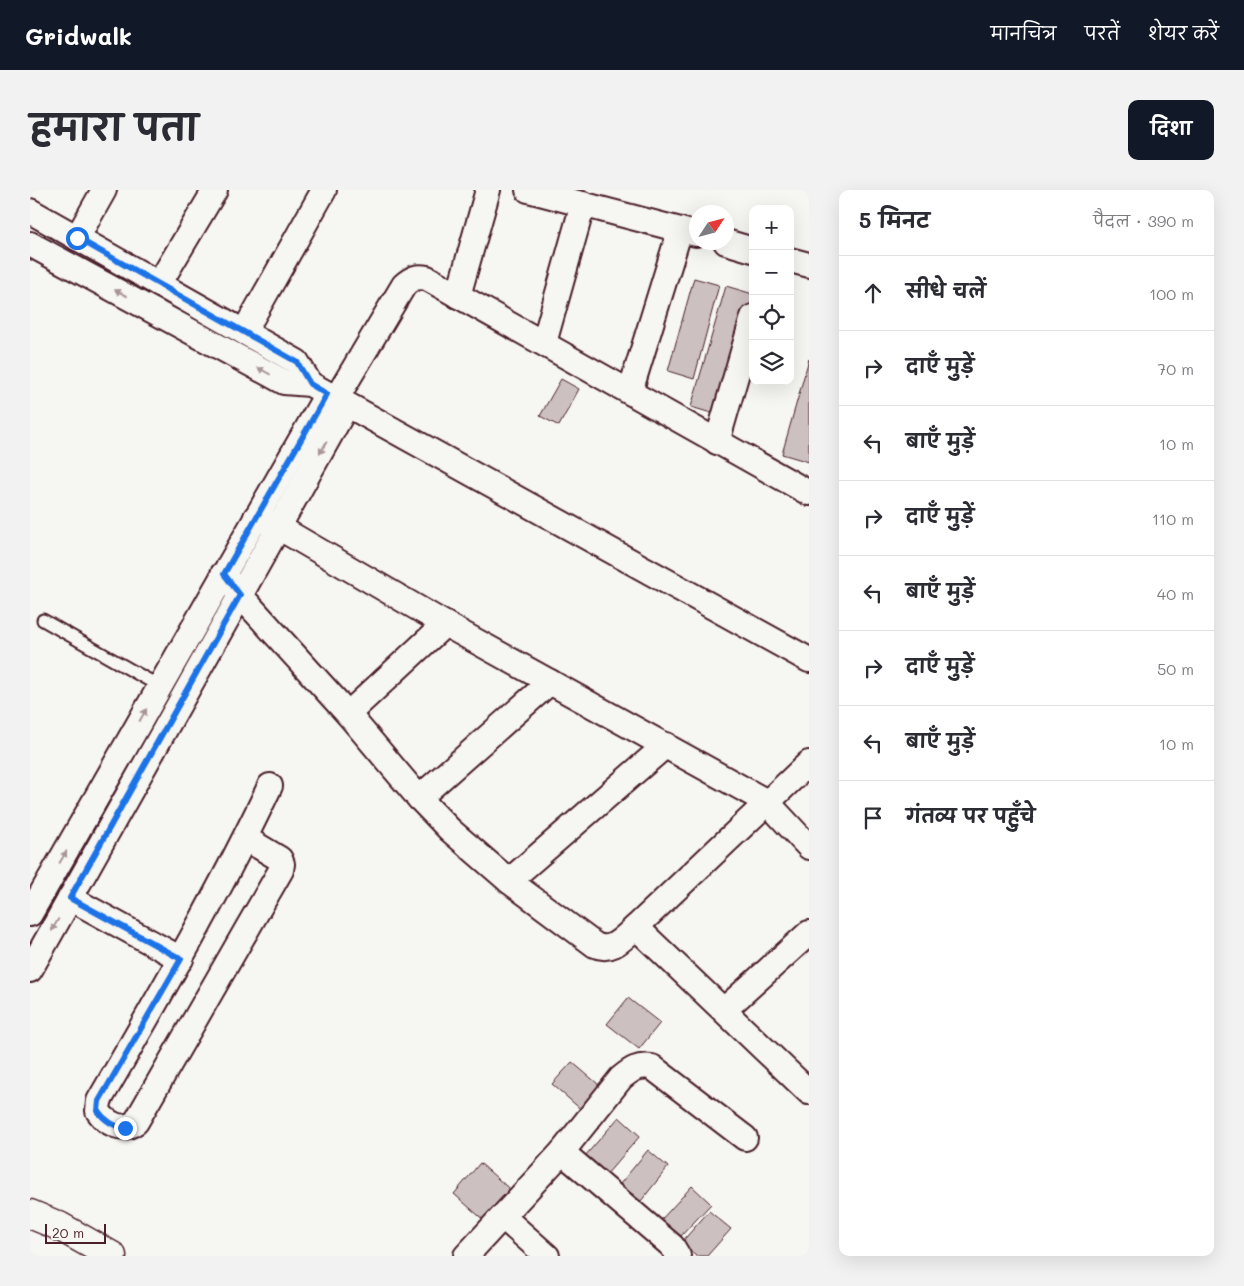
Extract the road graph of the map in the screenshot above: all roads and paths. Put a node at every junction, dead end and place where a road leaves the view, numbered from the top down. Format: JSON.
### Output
{"nodes":[{"id":1,"x":104,"y":190,"type":"edge"},
{"id":2,"x":214,"y":190,"type":"edge"},
{"id":3,"x":324,"y":190,"type":"edge"},
{"id":4,"x":488,"y":190,"type":"edge"},
{"id":5,"x":528,"y":190,"type":"edge"},
{"id":6,"x":583,"y":204,"type":"junction"},
{"id":7,"x":30,"y":211,"type":"edge"},
{"id":8,"x":688,"y":232,"type":"edge"},
{"id":9,"x":77,"y":238,"type":"junction"},
{"id":10,"x":30,"y":244,"type":"edge"},
{"id":11,"x":734,"y":244,"type":"edge"},
{"id":12,"x":749,"y":249,"type":"edge"},
{"id":13,"x":794,"y":261,"type":"edge"},
{"id":14,"x":809,"y":265,"type":"edge"},
{"id":15,"x":159,"y":284,"type":"junction"},
{"id":16,"x":458,"y":296,"type":"junction"},
{"id":17,"x":749,"y":331,"type":"edge"},
{"id":18,"x":244,"y":332,"type":"junction"},
{"id":19,"x":544,"y":343,"type":"junction"},
{"id":20,"x":630,"y":392,"type":"junction"},
{"id":21,"x":330,"y":396,"type":"junction"},
{"id":22,"x":716,"y":442,"type":"junction"},
{"id":23,"x":809,"y":492,"type":"edge"},
{"id":24,"x":256,"y":517,"type":"junction"},
{"id":25,"x":278,"y":527,"type":"junction"},
{"id":26,"x":224,"y":574,"type":"junction"},
{"id":27,"x":240,"y":595,"type":"junction"},
{"id":28,"x":43,"y":620,"type":"dead end"},
{"id":29,"x":445,"y":624,"type":"junction"},
{"id":30,"x":809,"y":660,"type":"edge"},
{"id":31,"x":550,"y":682,"type":"junction"},
{"id":32,"x":159,"y":686,"type":"junction"},
{"id":33,"x":348,"y":714,"type":"junction"},
{"id":34,"x":666,"y":746,"type":"junction"},
{"id":35,"x":809,"y":763,"type":"edge"},
{"id":36,"x":270,"y":786,"type":"dead end"},
{"id":37,"x":419,"y":798,"type":"junction"},
{"id":38,"x":767,"y":802,"type":"junction"},
{"id":39,"x":246,"y":838,"type":"junction"},
{"id":40,"x":809,"y":847,"type":"edge"},
{"id":41,"x":509,"y":881,"type":"junction"},
{"id":42,"x":70,"y":898,"type":"junction"},
{"id":43,"x":30,"y":914,"type":"edge"},
{"id":44,"x":636,"y":927,"type":"junction"},
{"id":45,"x":809,"y":933,"type":"edge"},
{"id":46,"x":181,"y":959,"type":"junction"},
{"id":47,"x":30,"y":970,"type":"edge"},
{"id":48,"x":724,"y":1010,"type":"junction"},
{"id":49,"x":809,"y":1092,"type":"edge"},
{"id":50,"x":745,"y":1138,"type":"dead end"},
{"id":51,"x":562,"y":1152,"type":"junction"},
{"id":52,"x":30,"y":1214,"type":"edge"},
{"id":53,"x":503,"y":1216,"type":"junction"},
{"id":54,"x":112,"y":1256,"type":"edge"},
{"id":55,"x":466,"y":1256,"type":"edge"},
{"id":56,"x":547,"y":1256,"type":"edge"},
{"id":57,"x":678,"y":1256,"type":"edge"}],
"edges":[{"from":1,"to":9,"type":"street"},
{"from":2,"to":15,"type":"street"},
{"from":3,"to":18,"type":"street"},
{"from":4,"to":16,"type":"street"},
{"from":5,"to":6,"type":"street"},
{"from":6,"to":8,"type":"street"},
{"from":6,"to":19,"type":"street"},
{"from":7,"to":9,"type":"street"},
{"from":8,"to":20,"type":"street"},
{"from":9,"to":15,"type":"street"},
{"from":21,"to":10,"type":"street","one_way":true},
{"from":11,"to":12,"type":"street"},
{"from":13,"to":14,"type":"street"},
{"from":15,"to":18,"type":"street"},
{"from":16,"to":19,"type":"street"},
{"from":16,"to":21,"type":"street"},
{"from":17,"to":22,"type":"street"},
{"from":18,"to":21,"type":"street"},
{"from":19,"to":20,"type":"street"},
{"from":20,"to":22,"type":"street"},
{"from":21,"to":24,"type":"street"},
{"from":21,"to":25,"type":"street","one_way":true},
{"from":21,"to":30,"type":"street"},
{"from":22,"to":23,"type":"street"},
{"from":24,"to":25,"type":"street"},
{"from":24,"to":26,"type":"street"},
{"from":25,"to":27,"type":"street"},
{"from":25,"to":29,"type":"street"},
{"from":26,"to":27,"type":"street"},
{"from":26,"to":32,"type":"street"},
{"from":27,"to":33,"type":"street"},
{"from":27,"to":42,"type":"street"},
{"from":28,"to":32,"type":"lane"},
{"from":29,"to":31,"type":"street"},
{"from":29,"to":33,"type":"street"},
{"from":31,"to":34,"type":"street"},
{"from":31,"to":37,"type":"street"},
{"from":43,"to":32,"type":"street","one_way":true},
{"from":33,"to":37,"type":"street"},
{"from":34,"to":38,"type":"street"},
{"from":34,"to":41,"type":"street"},
{"from":35,"to":38,"type":"street"},
{"from":36,"to":39,"type":"street"},
{"from":37,"to":41,"type":"street"},
{"from":38,"to":40,"type":"street"},
{"from":38,"to":44,"type":"street"},
{"from":39,"to":46,"type":"street"},
{"from":39,"to":46,"type":"street"},
{"from":41,"to":44,"type":"street"},
{"from":42,"to":46,"type":"street"},
{"from":42,"to":47,"type":"street","one_way":true},
{"from":44,"to":48,"type":"street"},
{"from":45,"to":48,"type":"street"},
{"from":48,"to":49,"type":"street"},
{"from":50,"to":51,"type":"street"},
{"from":51,"to":53,"type":"street"},
{"from":51,"to":57,"type":"street"},
{"from":52,"to":54,"type":"main road"},
{"from":53,"to":55,"type":"street"},
{"from":53,"to":56,"type":"street"}]}
